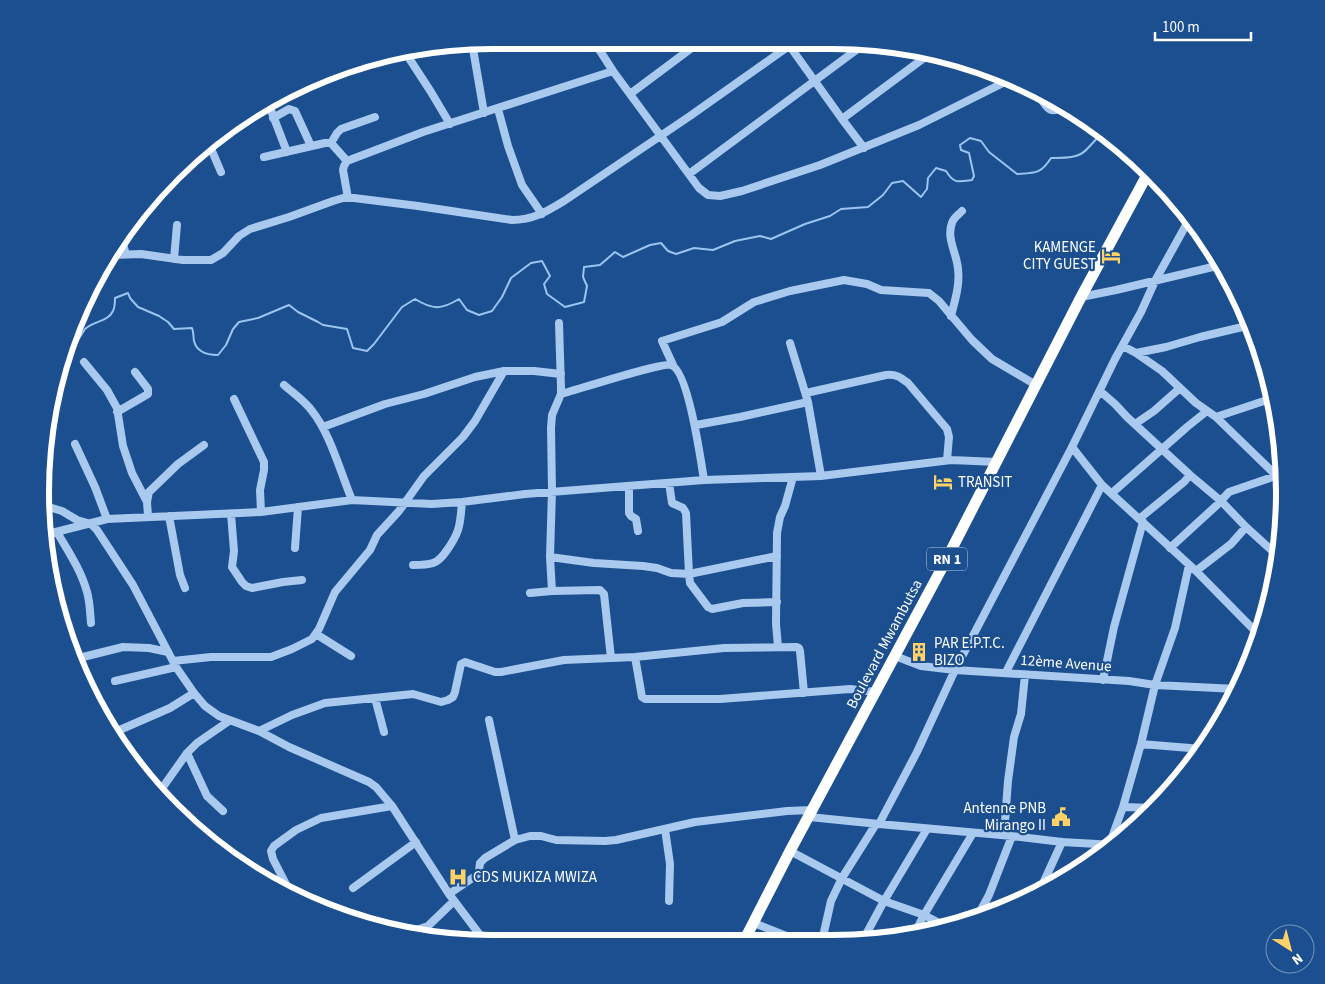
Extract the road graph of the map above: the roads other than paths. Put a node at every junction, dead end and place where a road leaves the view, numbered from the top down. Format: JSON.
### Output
{"nodes":[{"id":1,"x":599,"y":49,"type":"edge"},
{"id":2,"x":689,"y":49,"type":"edge"},
{"id":3,"x":781,"y":49,"type":"edge"},
{"id":4,"x":794,"y":49,"type":"edge"},
{"id":5,"x":473,"y":50,"type":"edge"},
{"id":6,"x":857,"y":50,"type":"edge"},
{"id":7,"x":408,"y":57,"type":"edge"},
{"id":8,"x":924,"y":58,"type":"edge"},
{"id":9,"x":613,"y":71,"type":"junction"},
{"id":10,"x":815,"y":81,"type":"junction"},
{"id":11,"x":1004,"y":82,"type":"edge"},
{"id":12,"x":630,"y":94,"type":"junction"},
{"id":13,"x":1044,"y":102,"type":"edge"},
{"id":14,"x":270,"y":108,"type":"edge"},
{"id":15,"x":498,"y":109,"type":"junction"},
{"id":16,"x":1058,"y":110,"type":"edge"},
{"id":17,"x":484,"y":113,"type":"junction"},
{"id":18,"x":273,"y":118,"type":"junction"},
{"id":19,"x":375,"y":118,"type":"dead end"},
{"id":20,"x":842,"y":119,"type":"junction"},
{"id":21,"x":450,"y":124,"type":"junction"},
{"id":22,"x":660,"y":135,"type":"junction"},
{"id":23,"x":331,"y":143,"type":"junction"},
{"id":24,"x":311,"y":146,"type":"junction"},
{"id":25,"x":864,"y":148,"type":"junction"},
{"id":26,"x":211,"y":149,"type":"edge"},
{"id":27,"x":287,"y":152,"type":"junction"},
{"id":28,"x":264,"y":157,"type":"dead end"},
{"id":29,"x":347,"y":161,"type":"junction"},
{"id":30,"x":221,"y":172,"type":"dead end"},
{"id":31,"x":689,"y":174,"type":"junction"},
{"id":32,"x":1145,"y":178,"type":"edge"},
{"id":33,"x":348,"y":198,"type":"junction"},
{"id":34,"x":962,"y":211,"type":"dead end"},
{"id":35,"x":542,"y":214,"type":"junction"},
{"id":36,"x":177,"y":225,"type":"dead end"},
{"id":37,"x":1188,"y":226,"type":"edge"},
{"id":38,"x":123,"y":246,"type":"edge"},
{"id":39,"x":126,"y":254,"type":"junction"},
{"id":40,"x":118,"y":255,"type":"edge"},
{"id":41,"x":174,"y":259,"type":"junction"},
{"id":42,"x":1215,"y":266,"type":"edge"},
{"id":43,"x":1155,"y":281,"type":"junction"},
{"id":44,"x":1081,"y":296,"type":"junction"},
{"id":45,"x":951,"y":316,"type":"junction"},
{"id":46,"x":559,"y":323,"type":"dead end"},
{"id":47,"x":1245,"y":327,"type":"edge"},
{"id":48,"x":790,"y":343,"type":"dead end"},
{"id":49,"x":1122,"y":346,"type":"junction"},
{"id":50,"x":1136,"y":354,"type":"junction"},
{"id":51,"x":84,"y":362,"type":"dead end"},
{"id":52,"x":673,"y":365,"type":"junction"},
{"id":53,"x":504,"y":371,"type":"junction"},
{"id":54,"x":135,"y":372,"type":"dead end"},
{"id":55,"x":561,"y":374,"type":"junction"},
{"id":56,"x":284,"y":385,"type":"dead end"},
{"id":57,"x":1036,"y":385,"type":"junction"},
{"id":58,"x":1180,"y":388,"type":"junction"},
{"id":59,"x":1100,"y":391,"type":"junction"},
{"id":60,"x":806,"y":393,"type":"junction"},
{"id":61,"x":561,"y":394,"type":"junction"},
{"id":62,"x":234,"y":399,"type":"dead end"},
{"id":63,"x":1267,"y":400,"type":"edge"},
{"id":64,"x":808,"y":402,"type":"junction"},
{"id":65,"x":1207,"y":411,"type":"junction"},
{"id":66,"x":117,"y":412,"type":"junction"},
{"id":67,"x":1216,"y":417,"type":"junction"},
{"id":68,"x":1135,"y":424,"type":"junction"},
{"id":69,"x":696,"y":425,"type":"junction"},
{"id":70,"x":323,"y":427,"type":"junction"},
{"id":71,"x":75,"y":444,"type":"dead end"},
{"id":72,"x":204,"y":444,"type":"dead end"},
{"id":73,"x":1072,"y":447,"type":"junction"},
{"id":74,"x":1162,"y":449,"type":"junction"},
{"id":75,"x":947,"y":460,"type":"junction"},
{"id":76,"x":997,"y":462,"type":"junction"},
{"id":77,"x":1275,"y":470,"type":"edge"},
{"id":78,"x":1190,"y":475,"type":"junction"},
{"id":79,"x":821,"y":476,"type":"junction"},
{"id":80,"x":1275,"y":476,"type":"edge"},
{"id":81,"x":794,"y":477,"type":"junction"},
{"id":82,"x":704,"y":480,"type":"junction"},
{"id":83,"x":669,"y":483,"type":"junction"},
{"id":84,"x":1102,"y":485,"type":"junction"},
{"id":85,"x":629,"y":486,"type":"junction"},
{"id":86,"x":552,"y":491,"type":"junction"},
{"id":87,"x":1112,"y":493,"type":"junction"},
{"id":88,"x":352,"y":500,"type":"junction"},
{"id":89,"x":1221,"y":500,"type":"junction"},
{"id":90,"x":147,"y":502,"type":"junction"},
{"id":91,"x":462,"y":502,"type":"junction"},
{"id":92,"x":405,"y":503,"type":"junction"},
{"id":93,"x":50,"y":507,"type":"edge"},
{"id":94,"x":298,"y":507,"type":"junction"},
{"id":95,"x":261,"y":512,"type":"junction"},
{"id":96,"x":231,"y":514,"type":"junction"},
{"id":97,"x":148,"y":516,"type":"junction"},
{"id":98,"x":169,"y":516,"type":"junction"},
{"id":99,"x":107,"y":519,"type":"junction"},
{"id":100,"x":1141,"y":520,"type":"junction"},
{"id":101,"x":91,"y":524,"type":"junction"},
{"id":102,"x":1246,"y":527,"type":"junction"},
{"id":103,"x":638,"y":531,"type":"dead end"},
{"id":104,"x":57,"y":532,"type":"junction"},
{"id":105,"x":51,"y":533,"type":"edge"},
{"id":106,"x":295,"y":548,"type":"dead end"},
{"id":107,"x":1170,"y":548,"type":"junction"},
{"id":108,"x":1272,"y":548,"type":"edge"},
{"id":109,"x":777,"y":556,"type":"junction"},
{"id":110,"x":550,"y":557,"type":"junction"},
{"id":111,"x":414,"y":565,"type":"dead end"},
{"id":112,"x":1189,"y":565,"type":"junction"},
{"id":113,"x":1196,"y":571,"type":"junction"},
{"id":114,"x":689,"y":574,"type":"junction"},
{"id":115,"x":302,"y":580,"type":"dead end"},
{"id":116,"x":185,"y":588,"type":"dead end"},
{"id":117,"x":552,"y":591,"type":"junction"},
{"id":118,"x":530,"y":593,"type":"dead end"},
{"id":119,"x":777,"y":602,"type":"junction"},
{"id":120,"x":91,"y":623,"type":"dead end"},
{"id":121,"x":1254,"y":630,"type":"edge"},
{"id":122,"x":316,"y":634,"type":"junction"},
{"id":123,"x":778,"y":647,"type":"junction"},
{"id":124,"x":168,"y":652,"type":"junction"},
{"id":125,"x":351,"y":656,"type":"dead end"},
{"id":126,"x":895,"y":656,"type":"junction"},
{"id":127,"x":635,"y":657,"type":"junction"},
{"id":128,"x":81,"y":658,"type":"edge"},
{"id":129,"x":612,"y":658,"type":"junction"},
{"id":130,"x":175,"y":664,"type":"junction"},
{"id":131,"x":955,"y":670,"type":"junction"},
{"id":132,"x":1006,"y":672,"type":"junction"},
{"id":133,"x":1025,"y":675,"type":"junction"},
{"id":134,"x":1103,"y":680,"type":"junction"},
{"id":135,"x":115,"y":681,"type":"dead end"},
{"id":136,"x":1155,"y":685,"type":"junction"},
{"id":137,"x":1230,"y":690,"type":"edge"},
{"id":138,"x":876,"y":692,"type":"junction"},
{"id":139,"x":194,"y":693,"type":"junction"},
{"id":140,"x":804,"y":693,"type":"junction"},
{"id":141,"x":375,"y":698,"type":"junction"},
{"id":142,"x":489,"y":720,"type":"dead end"},
{"id":143,"x":229,"y":721,"type":"junction"},
{"id":144,"x":118,"y":731,"type":"edge"},
{"id":145,"x":259,"y":731,"type":"junction"},
{"id":146,"x":384,"y":732,"type":"dead end"},
{"id":147,"x":1141,"y":744,"type":"junction"},
{"id":148,"x":1195,"y":748,"type":"edge"},
{"id":149,"x":187,"y":753,"type":"junction"},
{"id":150,"x":162,"y":788,"type":"edge"},
{"id":151,"x":392,"y":806,"type":"junction"},
{"id":152,"x":1123,"y":807,"type":"junction"},
{"id":153,"x":1143,"y":808,"type":"edge"},
{"id":154,"x":223,"y":811,"type":"dead end"},
{"id":155,"x":811,"y":813,"type":"junction"},
{"id":156,"x":878,"y":824,"type":"junction"},
{"id":157,"x":665,"y":829,"type":"junction"},
{"id":158,"x":927,"y":829,"type":"junction"},
{"id":159,"x":973,"y":833,"type":"junction"},
{"id":160,"x":1114,"y":834,"type":"edge"},
{"id":161,"x":1008,"y":836,"type":"junction"},
{"id":162,"x":515,"y":840,"type":"junction"},
{"id":163,"x":416,"y":842,"type":"junction"},
{"id":164,"x":1062,"y":842,"type":"junction"},
{"id":165,"x":1100,"y":846,"type":"edge"},
{"id":166,"x":790,"y":851,"type":"junction"},
{"id":167,"x":842,"y":878,"type":"junction"},
{"id":168,"x":1044,"y":882,"type":"edge"},
{"id":169,"x":287,"y":885,"type":"edge"},
{"id":170,"x":353,"y":888,"type":"dead end"},
{"id":171,"x":452,"y":897,"type":"junction"},
{"id":172,"x":669,"y":901,"type":"dead end"},
{"id":173,"x":884,"y":901,"type":"junction"},
{"id":174,"x":980,"y":910,"type":"edge"},
{"id":175,"x":924,"y":915,"type":"junction"},
{"id":176,"x":938,"y":922,"type":"edge"},
{"id":177,"x":754,"y":923,"type":"junction"},
{"id":178,"x":918,"y":927,"type":"edge"},
{"id":179,"x":420,"y":929,"type":"edge"},
{"id":180,"x":866,"y":934,"type":"edge"},
{"id":181,"x":480,"y":935,"type":"edge"},
{"id":182,"x":747,"y":935,"type":"edge"},
{"id":183,"x":784,"y":935,"type":"edge"},
{"id":184,"x":823,"y":935,"type":"edge"}],
"edges":[{"from":1,"to":9,"type":"street"},
{"from":2,"to":12,"type":"street"},
{"from":3,"to":22,"type":"street"},
{"from":4,"to":10,"type":"street"},
{"from":5,"to":17,"type":"street"},
{"from":6,"to":10,"type":"street"},
{"from":7,"to":21,"type":"street"},
{"from":8,"to":20,"type":"street"},
{"from":9,"to":12,"type":"street"},
{"from":9,"to":15,"type":"street"},
{"from":10,"to":20,"type":"street"},
{"from":10,"to":31,"type":"street"},
{"from":11,"to":25,"type":"street"},
{"from":12,"to":22,"type":"street"},
{"from":13,"to":16,"type":"street"},
{"from":14,"to":18,"type":"street"},
{"from":15,"to":17,"type":"street"},
{"from":15,"to":35,"type":"street"},
{"from":17,"to":21,"type":"street"},
{"from":18,"to":24,"type":"street"},
{"from":18,"to":27,"type":"street"},
{"from":19,"to":23,"type":"street"},
{"from":20,"to":25,"type":"street"},
{"from":21,"to":29,"type":"street"},
{"from":22,"to":31,"type":"street"},
{"from":22,"to":35,"type":"street"},
{"from":23,"to":24,"type":"street"},
{"from":23,"to":29,"type":"street"},
{"from":24,"to":27,"type":"street"},
{"from":25,"to":31,"type":"street"},
{"from":26,"to":30,"type":"street"},
{"from":27,"to":28,"type":"street"},
{"from":29,"to":33,"type":"street"},
{"from":32,"to":44,"type":"highway","name":"Boulevard Mwambutsa","number":"RN 1"},
{"from":33,"to":35,"type":"street"},
{"from":33,"to":41,"type":"street"},
{"from":34,"to":45,"type":"street"},
{"from":36,"to":41,"type":"street"},
{"from":37,"to":43,"type":"street"},
{"from":38,"to":39,"type":"street"},
{"from":39,"to":40,"type":"street"},
{"from":39,"to":41,"type":"street"},
{"from":42,"to":43,"type":"street"},
{"from":43,"to":44,"type":"street"},
{"from":43,"to":49,"type":"street"},
{"from":44,"to":57,"type":"highway","name":"Boulevard Mwambutsa","number":"RN 1"},
{"from":45,"to":52,"type":"street"},
{"from":45,"to":57,"type":"street"},
{"from":46,"to":55,"type":"street"},
{"from":47,"to":50,"type":"street"},
{"from":48,"to":60,"type":"street"},
{"from":49,"to":50,"type":"street"},
{"from":49,"to":59,"type":"street"},
{"from":50,"to":58,"type":"street"},
{"from":51,"to":66,"type":"street"},
{"from":52,"to":61,"type":"street"},
{"from":52,"to":69,"type":"street"},
{"from":53,"to":55,"type":"street"},
{"from":53,"to":70,"type":"street"},
{"from":53,"to":92,"type":"street"},
{"from":54,"to":66,"type":"street"},
{"from":55,"to":61,"type":"street"},
{"from":56,"to":70,"type":"street"},
{"from":57,"to":76,"type":"highway","name":"Boulevard Mwambutsa","number":"RN 1"},
{"from":58,"to":65,"type":"street"},
{"from":58,"to":68,"type":"street"},
{"from":59,"to":68,"type":"street"},
{"from":59,"to":73,"type":"street"},
{"from":60,"to":64,"type":"street"},
{"from":60,"to":75,"type":"street"},
{"from":61,"to":86,"type":"street"},
{"from":62,"to":95,"type":"street"},
{"from":63,"to":67,"type":"street"},
{"from":64,"to":69,"type":"street"},
{"from":64,"to":79,"type":"street"},
{"from":65,"to":67,"type":"street"},
{"from":65,"to":74,"type":"street"},
{"from":66,"to":90,"type":"street"},
{"from":67,"to":77,"type":"street"},
{"from":68,"to":74,"type":"street"},
{"from":69,"to":82,"type":"street"},
{"from":70,"to":88,"type":"street"},
{"from":71,"to":99,"type":"street"},
{"from":72,"to":90,"type":"street"},
{"from":73,"to":84,"type":"street"},
{"from":73,"to":131,"type":"street"},
{"from":74,"to":78,"type":"street"},
{"from":74,"to":87,"type":"street"},
{"from":75,"to":76,"type":"street"},
{"from":75,"to":79,"type":"street"},
{"from":76,"to":126,"type":"highway","name":"Boulevard Mwambutsa","number":"RN 1"},
{"from":78,"to":89,"type":"street"},
{"from":78,"to":100,"type":"street"},
{"from":79,"to":81,"type":"street"},
{"from":80,"to":89,"type":"street"},
{"from":81,"to":82,"type":"street"},
{"from":81,"to":109,"type":"street"},
{"from":82,"to":83,"type":"street"},
{"from":83,"to":85,"type":"street"},
{"from":83,"to":114,"type":"street"},
{"from":84,"to":87,"type":"street"},
{"from":84,"to":132,"type":"street"},
{"from":85,"to":86,"type":"street"},
{"from":85,"to":103,"type":"street"},
{"from":86,"to":91,"type":"street"},
{"from":86,"to":110,"type":"street"},
{"from":87,"to":100,"type":"street"},
{"from":88,"to":92,"type":"street"},
{"from":88,"to":94,"type":"street"},
{"from":89,"to":102,"type":"street"},
{"from":89,"to":107,"type":"street"},
{"from":90,"to":97,"type":"street"},
{"from":91,"to":92,"type":"street"},
{"from":91,"to":111,"type":"street"},
{"from":92,"to":122,"type":"street"},
{"from":93,"to":101,"type":"street"},
{"from":94,"to":95,"type":"street"},
{"from":94,"to":106,"type":"street"},
{"from":95,"to":96,"type":"street"},
{"from":96,"to":98,"type":"street"},
{"from":96,"to":115,"type":"street"},
{"from":97,"to":98,"type":"street"},
{"from":97,"to":99,"type":"street"},
{"from":98,"to":116,"type":"street"},
{"from":99,"to":101,"type":"street"},
{"from":100,"to":107,"type":"street"},
{"from":100,"to":134,"type":"street"},
{"from":101,"to":104,"type":"street"},
{"from":101,"to":124,"type":"street"},
{"from":102,"to":108,"type":"street"},
{"from":102,"to":113,"type":"street"},
{"from":104,"to":105,"type":"street"},
{"from":104,"to":120,"type":"street"},
{"from":107,"to":112,"type":"street"},
{"from":109,"to":114,"type":"street"},
{"from":109,"to":119,"type":"street"},
{"from":110,"to":114,"type":"street"},
{"from":110,"to":117,"type":"street"},
{"from":112,"to":113,"type":"street"},
{"from":112,"to":136,"type":"street"},
{"from":113,"to":121,"type":"street"},
{"from":114,"to":119,"type":"street"},
{"from":117,"to":118,"type":"street"},
{"from":117,"to":129,"type":"street"},
{"from":119,"to":123,"type":"street"},
{"from":122,"to":125,"type":"street"},
{"from":122,"to":130,"type":"street"},
{"from":123,"to":127,"type":"street"},
{"from":123,"to":140,"type":"street"},
{"from":124,"to":128,"type":"street"},
{"from":124,"to":130,"type":"street"},
{"from":126,"to":131,"type":"street","name":"12ème Avenue"},
{"from":126,"to":138,"type":"highway","name":"Boulevard Mwambutsa","number":"RN 1"},
{"from":127,"to":129,"type":"street"},
{"from":127,"to":140,"type":"street"},
{"from":129,"to":141,"type":"street"},
{"from":130,"to":135,"type":"street"},
{"from":130,"to":139,"type":"street"},
{"from":131,"to":132,"type":"street","name":"12ème Avenue"},
{"from":131,"to":156,"type":"street"},
{"from":132,"to":133,"type":"street","name":"12ème Avenue"},
{"from":133,"to":134,"type":"street","name":"12ème Avenue"},
{"from":133,"to":161,"type":"street"},
{"from":134,"to":136,"type":"street","name":"12ème Avenue"},
{"from":136,"to":137,"type":"street","name":"12ème Avenue"},
{"from":136,"to":147,"type":"street"},
{"from":138,"to":140,"type":"street"},
{"from":138,"to":155,"type":"highway","name":"Boulevard Mwambutsa","number":"RN 1"},
{"from":139,"to":143,"type":"street"},
{"from":139,"to":144,"type":"street"},
{"from":141,"to":145,"type":"street"},
{"from":141,"to":146,"type":"street"},
{"from":142,"to":162,"type":"street"},
{"from":143,"to":145,"type":"street"},
{"from":143,"to":149,"type":"street"},
{"from":145,"to":151,"type":"street"},
{"from":147,"to":148,"type":"street"},
{"from":147,"to":152,"type":"street"},
{"from":149,"to":150,"type":"street"},
{"from":149,"to":154,"type":"street"},
{"from":151,"to":163,"type":"street"},
{"from":151,"to":169,"type":"street"},
{"from":152,"to":153,"type":"street"},
{"from":152,"to":160,"type":"street"},
{"from":155,"to":156,"type":"street"},
{"from":155,"to":157,"type":"street"},
{"from":155,"to":166,"type":"highway","name":"Boulevard Mwambutsa","number":"RN 1"},
{"from":156,"to":158,"type":"street"},
{"from":156,"to":167,"type":"street"},
{"from":157,"to":162,"type":"street"},
{"from":157,"to":172,"type":"street"},
{"from":158,"to":159,"type":"street"},
{"from":158,"to":173,"type":"street"},
{"from":159,"to":161,"type":"street"},
{"from":159,"to":175,"type":"street"},
{"from":161,"to":164,"type":"street"},
{"from":161,"to":174,"type":"street"},
{"from":162,"to":171,"type":"street"},
{"from":163,"to":170,"type":"street"},
{"from":163,"to":171,"type":"street"},
{"from":164,"to":165,"type":"street"},
{"from":164,"to":168,"type":"street"},
{"from":166,"to":167,"type":"street"},
{"from":166,"to":177,"type":"highway","name":"Boulevard Mwambutsa","number":"RN 1"},
{"from":167,"to":173,"type":"street"},
{"from":167,"to":184,"type":"street"},
{"from":171,"to":179,"type":"street"},
{"from":171,"to":181,"type":"street"},
{"from":173,"to":175,"type":"street"},
{"from":173,"to":180,"type":"street"},
{"from":175,"to":176,"type":"street"},
{"from":175,"to":178,"type":"street"},
{"from":177,"to":182,"type":"highway","name":"Boulevard Mwambutsa","number":"RN 1"},
{"from":177,"to":183,"type":"street"}]}
